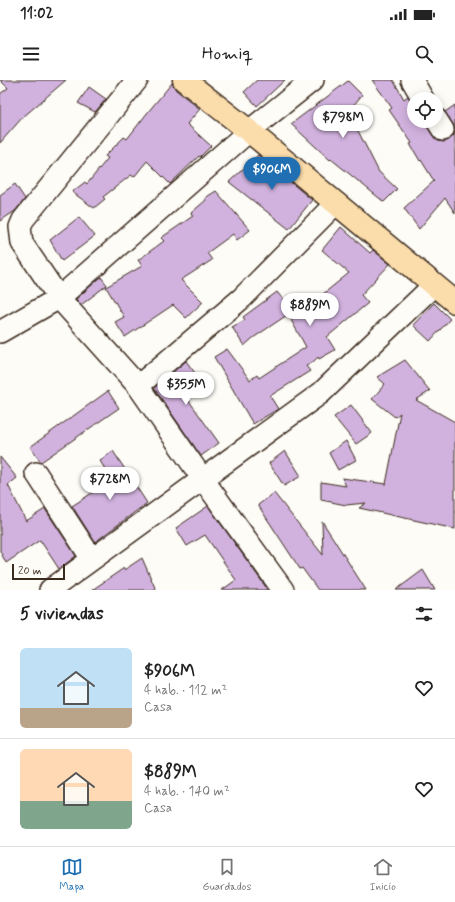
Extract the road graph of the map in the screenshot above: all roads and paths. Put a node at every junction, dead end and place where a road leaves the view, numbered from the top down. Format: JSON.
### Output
{"nodes":[{"id":1,"x":137,"y":80,"type":"edge"},
{"id":2,"x":184,"y":80,"type":"edge"},
{"id":3,"x":313,"y":80,"type":"edge"},
{"id":4,"x":412,"y":80,"type":"edge"},
{"id":5,"x":419,"y":92,"type":"edge"},
{"id":6,"x":249,"y":130,"type":"junction"},
{"id":7,"x":336,"y":203,"type":"junction"},
{"id":8,"x":434,"y":285,"type":"junction"},
{"id":9,"x":59,"y":298,"type":"junction"},
{"id":10,"x":455,"y":302,"type":"edge"},
{"id":11,"x":0,"y":332,"type":"edge"},
{"id":12,"x":138,"y":386,"type":"junction"},
{"id":13,"x":36,"y":473,"type":"dead end"},
{"id":14,"x":202,"y":478,"type":"junction"},
{"id":15,"x":92,"y":559,"type":"junction"},
{"id":16,"x":50,"y":590,"type":"edge"},
{"id":17,"x":283,"y":590,"type":"edge"}],
"edges":[{"from":1,"to":9,"type":"street"},
{"from":2,"to":6,"type":"main road"},
{"from":3,"to":6,"type":"street"},
{"from":4,"to":5,"type":"street"},
{"from":6,"to":7,"type":"main road"},
{"from":6,"to":9,"type":"street"},
{"from":7,"to":8,"type":"main road"},
{"from":7,"to":12,"type":"street"},
{"from":8,"to":10,"type":"main road"},
{"from":8,"to":14,"type":"street"},
{"from":9,"to":11,"type":"street"},
{"from":9,"to":12,"type":"street"},
{"from":12,"to":14,"type":"street"},
{"from":13,"to":15,"type":"street"},
{"from":14,"to":15,"type":"street"},
{"from":14,"to":17,"type":"street"},
{"from":15,"to":16,"type":"street"}]}
